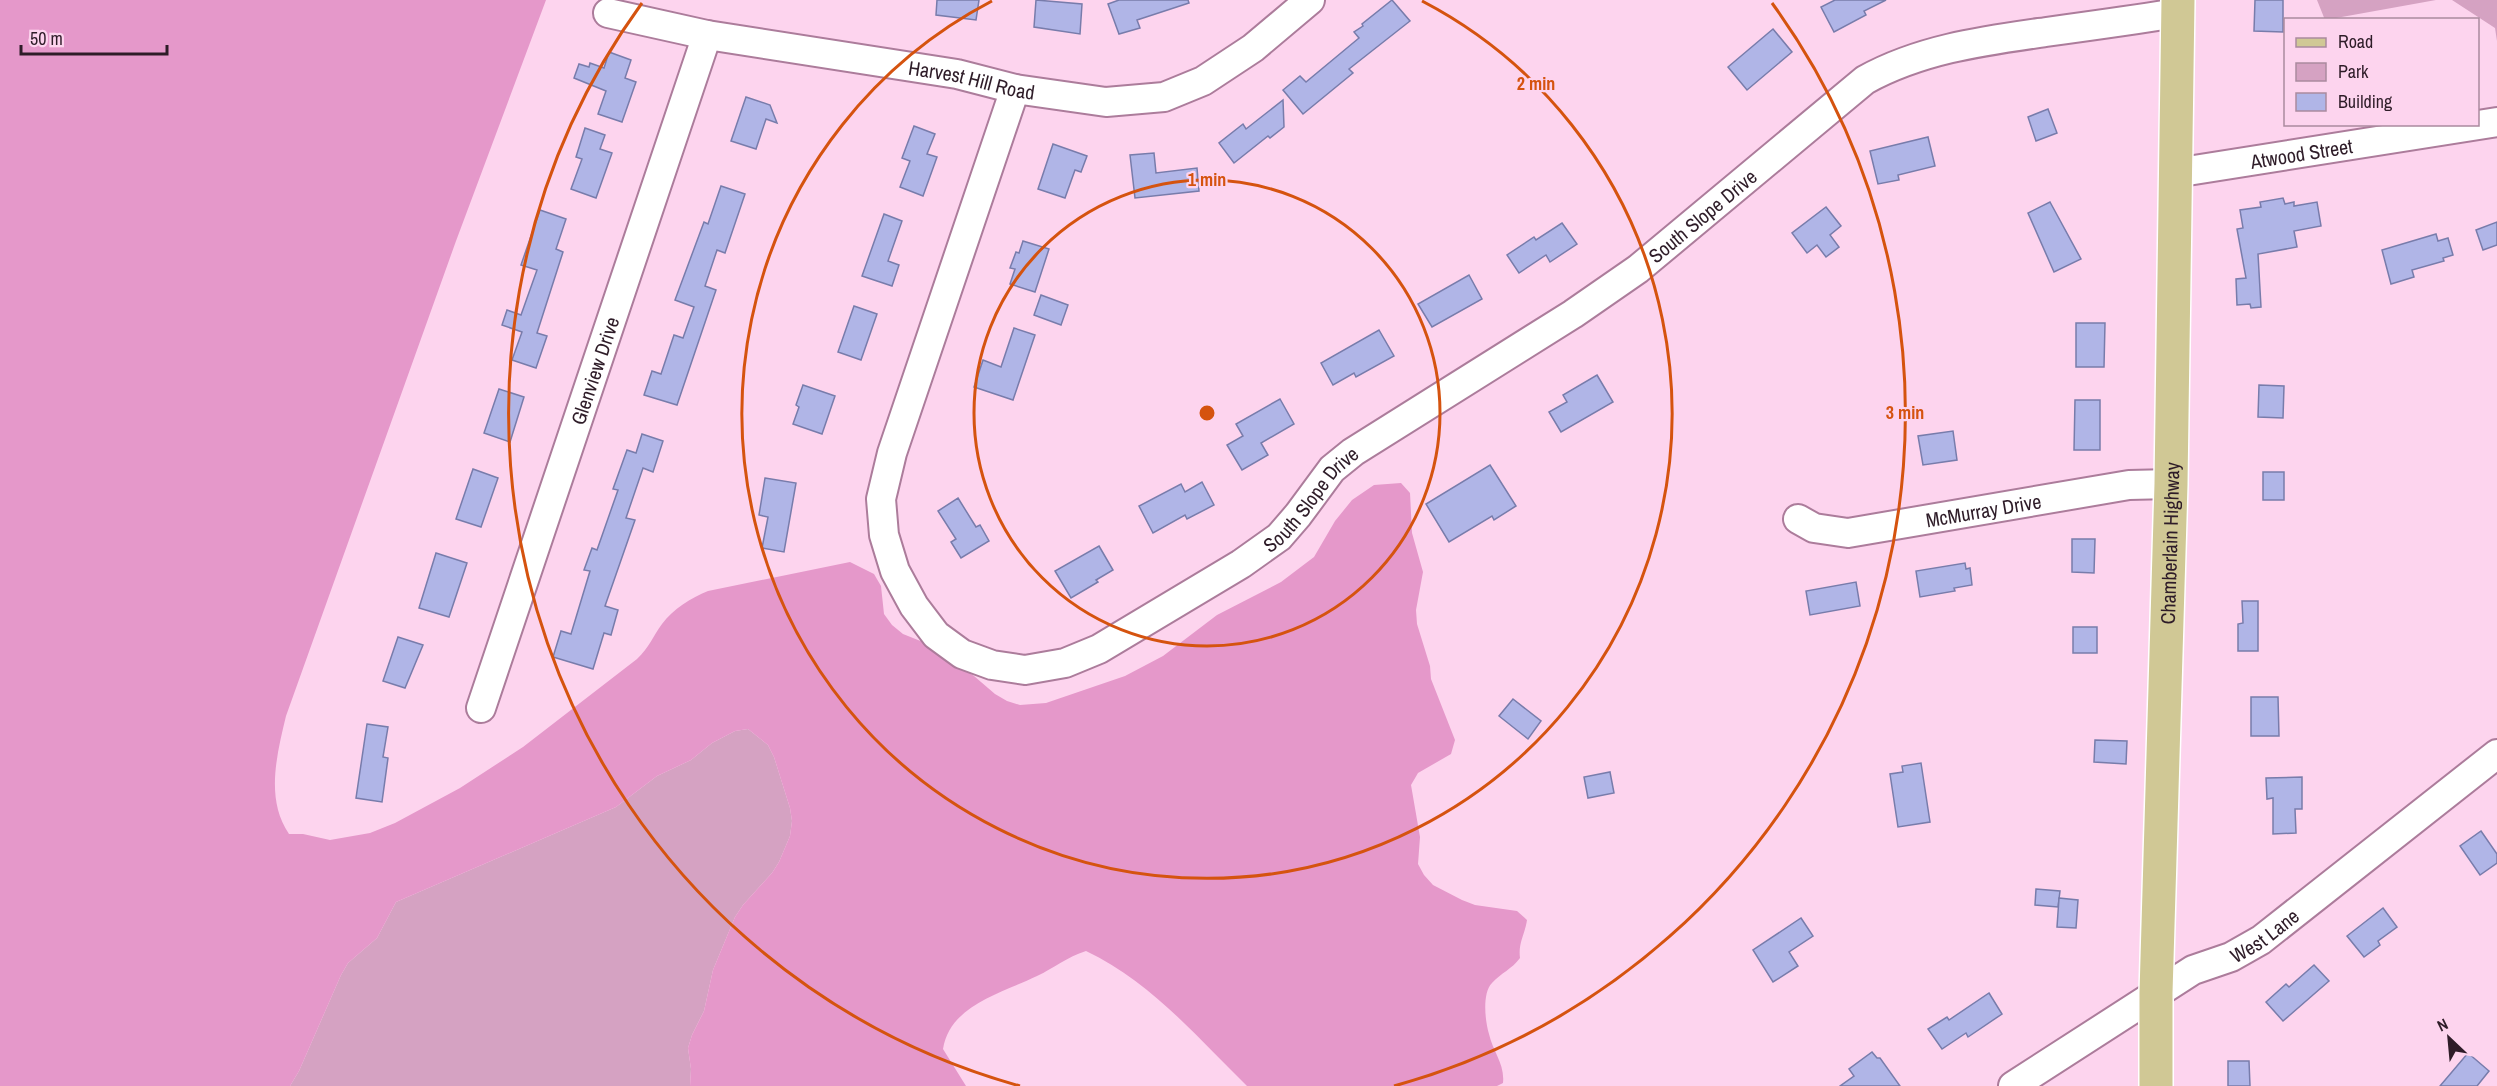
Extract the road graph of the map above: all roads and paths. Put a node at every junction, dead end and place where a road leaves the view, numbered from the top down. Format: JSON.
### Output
{"nodes":[{"id":1,"x":1310,"y":0,"type":"edge"},
{"id":2,"x":2178,"y":7,"type":"edge"},
{"id":3,"x":608,"y":13,"type":"dead end"},
{"id":4,"x":707,"y":35,"type":"junction"},
{"id":5,"x":1015,"y":89,"type":"junction"},
{"id":6,"x":2497,"y":122,"type":"edge"},
{"id":7,"x":2479,"y":125,"type":"edge"},
{"id":8,"x":2472,"y":126,"type":"edge"},
{"id":9,"x":2175,"y":173,"type":"junction"},
{"id":10,"x":2171,"y":484,"type":"junction"},
{"id":11,"x":1798,"y":519,"type":"dead end"},
{"id":12,"x":481,"y":708,"type":"dead end"},
{"id":13,"x":2494,"y":763,"type":"edge"},
{"id":14,"x":2156,"y":993,"type":"junction"},
{"id":15,"x":2013,"y":1086,"type":"edge"},
{"id":16,"x":2156,"y":1086,"type":"edge"}],
"edges":[{"from":1,"to":5,"type":"street","name":"Harvest Hill Road"},
{"from":2,"to":5,"type":"street","name":"South Slope Drive"},
{"from":2,"to":9,"type":"main road","name":"Chamberlain Highway"},
{"from":3,"to":4,"type":"street","name":"Harvest Hill Road"},
{"from":4,"to":5,"type":"street","name":"Harvest Hill Road"},
{"from":4,"to":12,"type":"street","name":"Glenview Drive"},
{"from":6,"to":7,"type":"street","name":"Atwood Street"},
{"from":8,"to":9,"type":"street","name":"Atwood Street"},
{"from":9,"to":10,"type":"main road","name":"Chamberlain Highway"},
{"from":10,"to":11,"type":"street","name":"McMurray Drive"},
{"from":10,"to":14,"type":"main road","name":"Chamberlain Highway"},
{"from":13,"to":14,"type":"street","name":"West Lane"},
{"from":14,"to":15,"type":"street","name":"West Lane"},
{"from":14,"to":16,"type":"main road","name":"Chamberlain Highway"}]}
